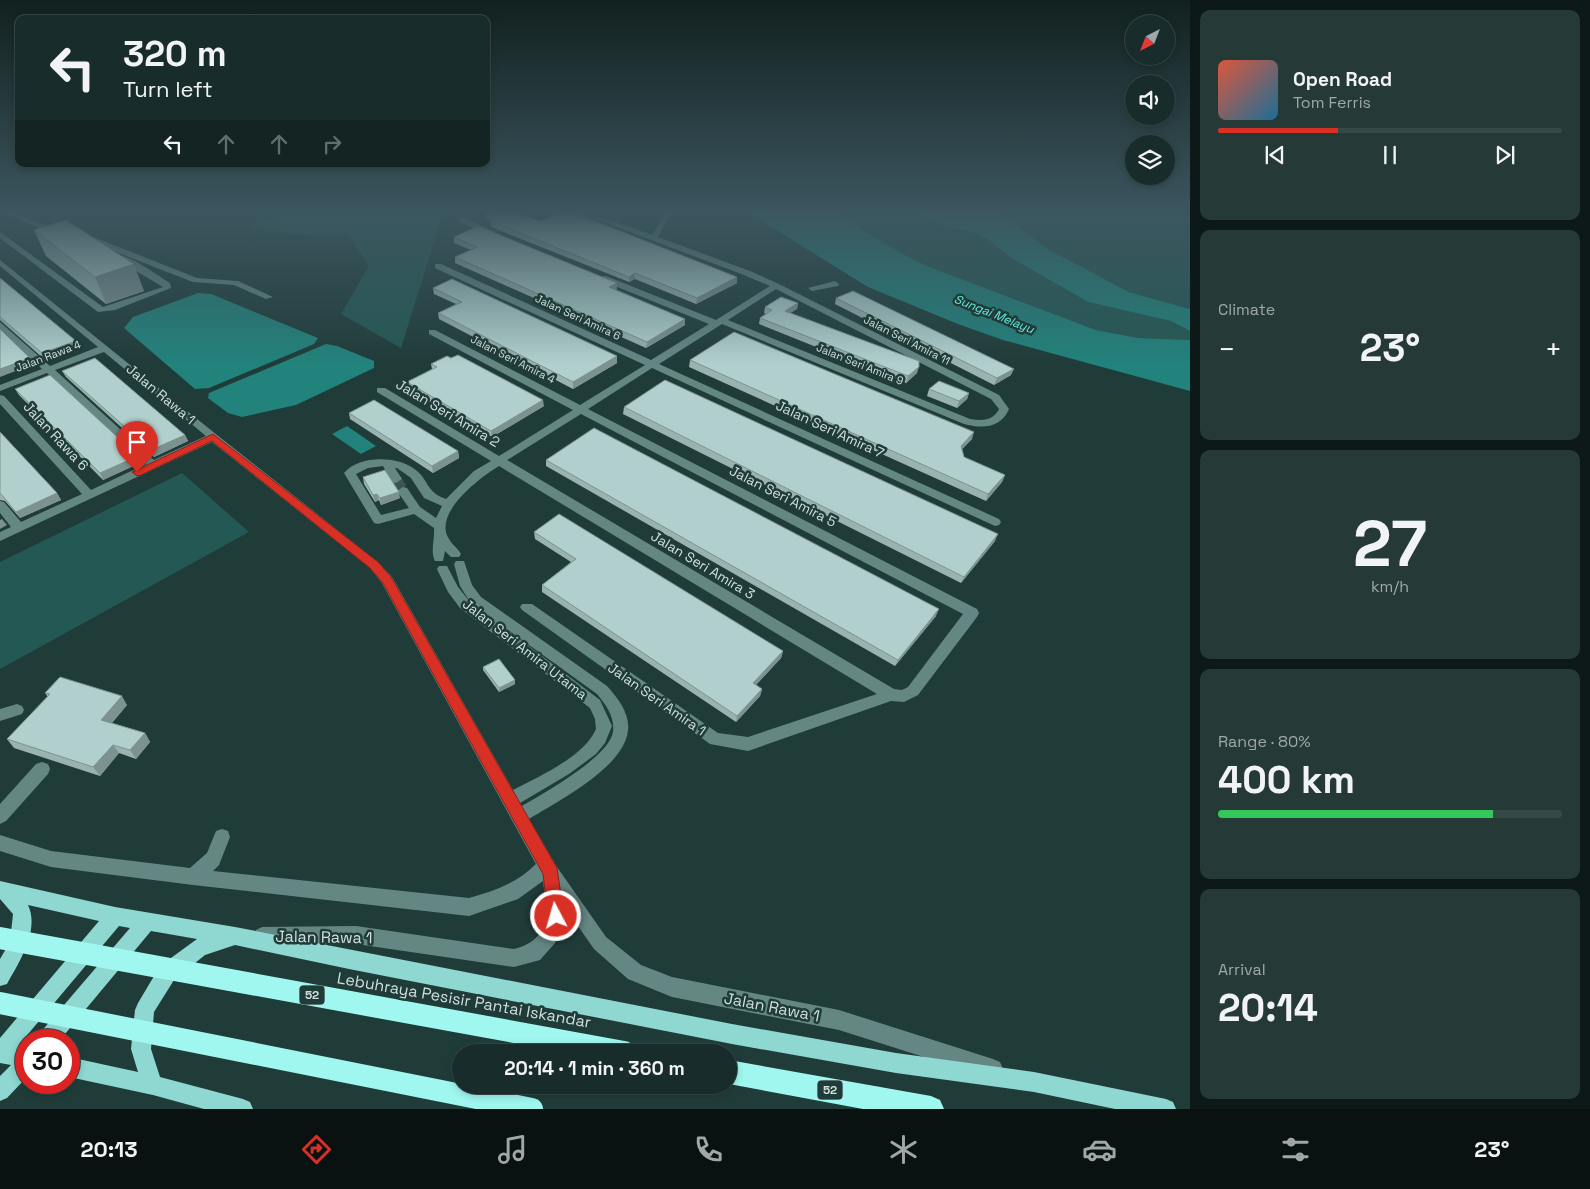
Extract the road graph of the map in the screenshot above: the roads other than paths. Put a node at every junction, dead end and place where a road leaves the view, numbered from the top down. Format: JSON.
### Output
{"nodes":[{"id":1,"x":13,"y":262,"type":"edge"},
{"id":2,"x":14,"y":262,"type":"edge"},
{"id":3,"x":129,"y":262,"type":"edge"},
{"id":4,"x":146,"y":262,"type":"edge"},
{"id":5,"x":717,"y":262,"type":"edge"},
{"id":6,"x":438,"y":266,"type":"dead end"},
{"id":7,"x":598,"y":276,"type":"edge"},
{"id":8,"x":835,"y":284,"type":"dead end"},
{"id":9,"x":776,"y":286,"type":"junction"},
{"id":10,"x":269,"y":297,"type":"dead end"},
{"id":11,"x":800,"y":298,"type":"junction"},
{"id":12,"x":719,"y":322,"type":"junction"},
{"id":13,"x":0,"y":325,"type":"edge"},
{"id":14,"x":432,"y":332,"type":"dead end"},
{"id":15,"x":105,"y":348,"type":"junction"},
{"id":16,"x":653,"y":364,"type":"junction"},
{"id":17,"x":49,"y":369,"type":"junction"},
{"id":18,"x":0,"y":388,"type":"edge"},
{"id":19,"x":381,"y":390,"type":"dead end"},
{"id":20,"x":0,"y":398,"type":"edge"},
{"id":21,"x":583,"y":409,"type":"junction"},
{"id":22,"x":990,"y":424,"type":"joint"},
{"id":23,"x":213,"y":437,"type":"junction"},
{"id":24,"x":386,"y":462,"type":"junction"},
{"id":25,"x":500,"y":462,"type":"junction"},
{"id":26,"x":153,"y":465,"type":"junction"},
{"id":27,"x":396,"y":479,"type":"tunnel mouth"},
{"id":28,"x":404,"y":491,"type":"tunnel mouth"},
{"id":29,"x":89,"y":495,"type":"junction"},
{"id":30,"x":0,"y":505,"type":"edge"},
{"id":31,"x":449,"y":505,"type":"junction"},
{"id":32,"x":416,"y":510,"type":"junction"},
{"id":33,"x":995,"y":522,"type":"dead end"},
{"id":34,"x":440,"y":526,"type":"junction"},
{"id":35,"x":19,"y":528,"type":"junction"},
{"id":36,"x":0,"y":536,"type":"edge"},
{"id":37,"x":451,"y":566,"type":"junction"},
{"id":38,"x":526,"y":607,"type":"dead end"},
{"id":39,"x":913,"y":692,"type":"joint"},
{"id":40,"x":891,"y":695,"type":"junction"},
{"id":41,"x":17,"y":710,"type":"dead end"},
{"id":42,"x":0,"y":715,"type":"edge"},
{"id":43,"x":42,"y":769,"type":"dead end"},
{"id":44,"x":510,"y":800,"type":"junction"},
{"id":45,"x":0,"y":816,"type":"edge"},
{"id":46,"x":519,"y":816,"type":"junction"},
{"id":47,"x":222,"y":837,"type":"dead end"},
{"id":48,"x":0,"y":843,"type":"edge"},
{"id":49,"x":549,"y":869,"type":"junction"},
{"id":50,"x":193,"y":877,"type":"junction"},
{"id":51,"x":3,"y":891,"type":"edge"},
{"id":52,"x":115,"y":916,"type":"junction"},
{"id":53,"x":147,"y":922,"type":"junction"},
{"id":54,"x":235,"y":936,"type":"junction"},
{"id":55,"x":0,"y":938,"type":"edge"},
{"id":56,"x":0,"y":977,"type":"edge"},
{"id":57,"x":0,"y":1004,"type":"edge"},
{"id":58,"x":56,"y":1029,"type":"edge"},
{"id":59,"x":580,"y":1044,"type":"edge"},
{"id":60,"x":0,"y":1053,"type":"edge"},
{"id":61,"x":15,"y":1056,"type":"edge"},
{"id":62,"x":80,"y":1069,"type":"edge"},
{"id":63,"x":737,"y":1073,"type":"edge"},
{"id":64,"x":15,"y":1075,"type":"edge"},
{"id":65,"x":1034,"y":1082,"type":"junction"},
{"id":66,"x":153,"y":1086,"type":"junction"},
{"id":67,"x":0,"y":1091,"type":"edge"},
{"id":68,"x":238,"y":1108,"type":"edge"},
{"id":69,"x":208,"y":1109,"type":"edge"},
{"id":70,"x":532,"y":1109,"type":"edge"},
{"id":71,"x":931,"y":1109,"type":"edge"},
{"id":72,"x":1166,"y":1109,"type":"edge"}],
"edges":[{"from":1,"to":15,"type":"street","name":"Jalan Rawa 1"},
{"from":2,"to":3,"type":"street"},
{"from":4,"to":10,"type":"street"},
{"from":5,"to":9,"type":"street","name":"Jalan Seri Amira 11"},
{"from":6,"to":16,"type":"street","name":"Jalan Seri Amira 6"},
{"from":7,"to":12,"type":"street","name":"Jalan Seri Amira 9"},
{"from":8,"to":11,"type":"street"},
{"from":9,"to":11,"type":"street","name":"Jalan Seri Amira 11"},
{"from":9,"to":12,"type":"street"},
{"from":11,"to":22,"type":"street","name":"Jalan Seri Amira 11"},
{"from":12,"to":16,"type":"street"},
{"from":12,"to":22,"type":"street","name":"Jalan Seri Amira 9"},
{"from":13,"to":17,"type":"street"},
{"from":14,"to":21,"type":"street","name":"Jalan Seri Amira 4"},
{"from":15,"to":17,"type":"street","name":"Jalan Rawa 4"},
{"from":15,"to":23,"type":"street","name":"Jalan Rawa 1"},
{"from":16,"to":21,"type":"street"},
{"from":16,"to":33,"type":"street","name":"Jalan Seri Amira 7"},
{"from":17,"to":18,"type":"street","name":"Jalan Rawa 4"},
{"from":17,"to":26,"type":"street"},
{"from":19,"to":25,"type":"street","name":"Jalan Seri Amira 2"},
{"from":20,"to":29,"type":"street","name":"Jalan Rawa 6"},
{"from":21,"to":25,"type":"street"},
{"from":21,"to":39,"type":"street","name":"Jalan Seri Amira 5"},
{"from":23,"to":26,"type":"street"},
{"from":23,"to":44,"type":"street","name":"Jalan Rawa 1"},
{"from":24,"to":27,"type":"street"},
{"from":24,"to":31,"type":"street"},
{"from":24,"to":32,"type":"street"},
{"from":25,"to":31,"type":"street"},
{"from":25,"to":40,"type":"street","name":"Jalan Seri Amira 3"},
{"from":26,"to":29,"type":"street"},
{"from":28,"to":32,"type":"street"},
{"from":29,"to":35,"type":"street"},
{"from":30,"to":35,"type":"street"},
{"from":31,"to":34,"type":"street"},
{"from":32,"to":34,"type":"street"},
{"from":34,"to":37,"type":"street"},
{"from":35,"to":36,"type":"street"},
{"from":37,"to":44,"type":"street","name":"Jalan Seri Amira Utama"},
{"from":37,"to":46,"type":"street","name":"Jalan Seri Amira Utama"},
{"from":38,"to":40,"type":"street","name":"Jalan Seri Amira 1"},
{"from":39,"to":40,"type":"street","name":"Jalan Seri Amira 1"},
{"from":41,"to":42,"type":"street"},
{"from":43,"to":45,"type":"street"},
{"from":44,"to":46,"type":"street","name":"Jalan Rawa 1"},
{"from":46,"to":49,"type":"street","name":"Jalan Rawa 1"},
{"from":47,"to":50,"type":"street"},
{"from":48,"to":50,"type":"street"},
{"from":49,"to":50,"type":"street"},
{"from":49,"to":54,"type":"street","name":"Jalan Rawa 1"},
{"from":49,"to":65,"type":"street","name":"Jalan Rawa 1"},
{"from":51,"to":52,"type":"main road"},
{"from":51,"to":56,"type":"main road"},
{"from":52,"to":53,"type":"main road"},
{"from":52,"to":60,"type":"main road"},
{"from":53,"to":54,"type":"main road"},
{"from":53,"to":58,"type":"main road"},
{"from":54,"to":65,"type":"main road"},
{"from":54,"to":66,"type":"main road"},
{"from":55,"to":59,"type":"highway","name":"Lebuhraya Pesisir Pantai Iskandar","number":"52","bridge":true},
{"from":57,"to":70,"type":"highway","bridge":true},
{"from":60,"to":61,"type":"main road"},
{"from":62,"to":66,"type":"main road"},
{"from":63,"to":71,"type":"highway","number":"52"},
{"from":64,"to":67,"type":"main road"},
{"from":65,"to":72,"type":"main road"},
{"from":66,"to":68,"type":"main road"},
{"from":68,"to":69,"type":"main road"}]}
